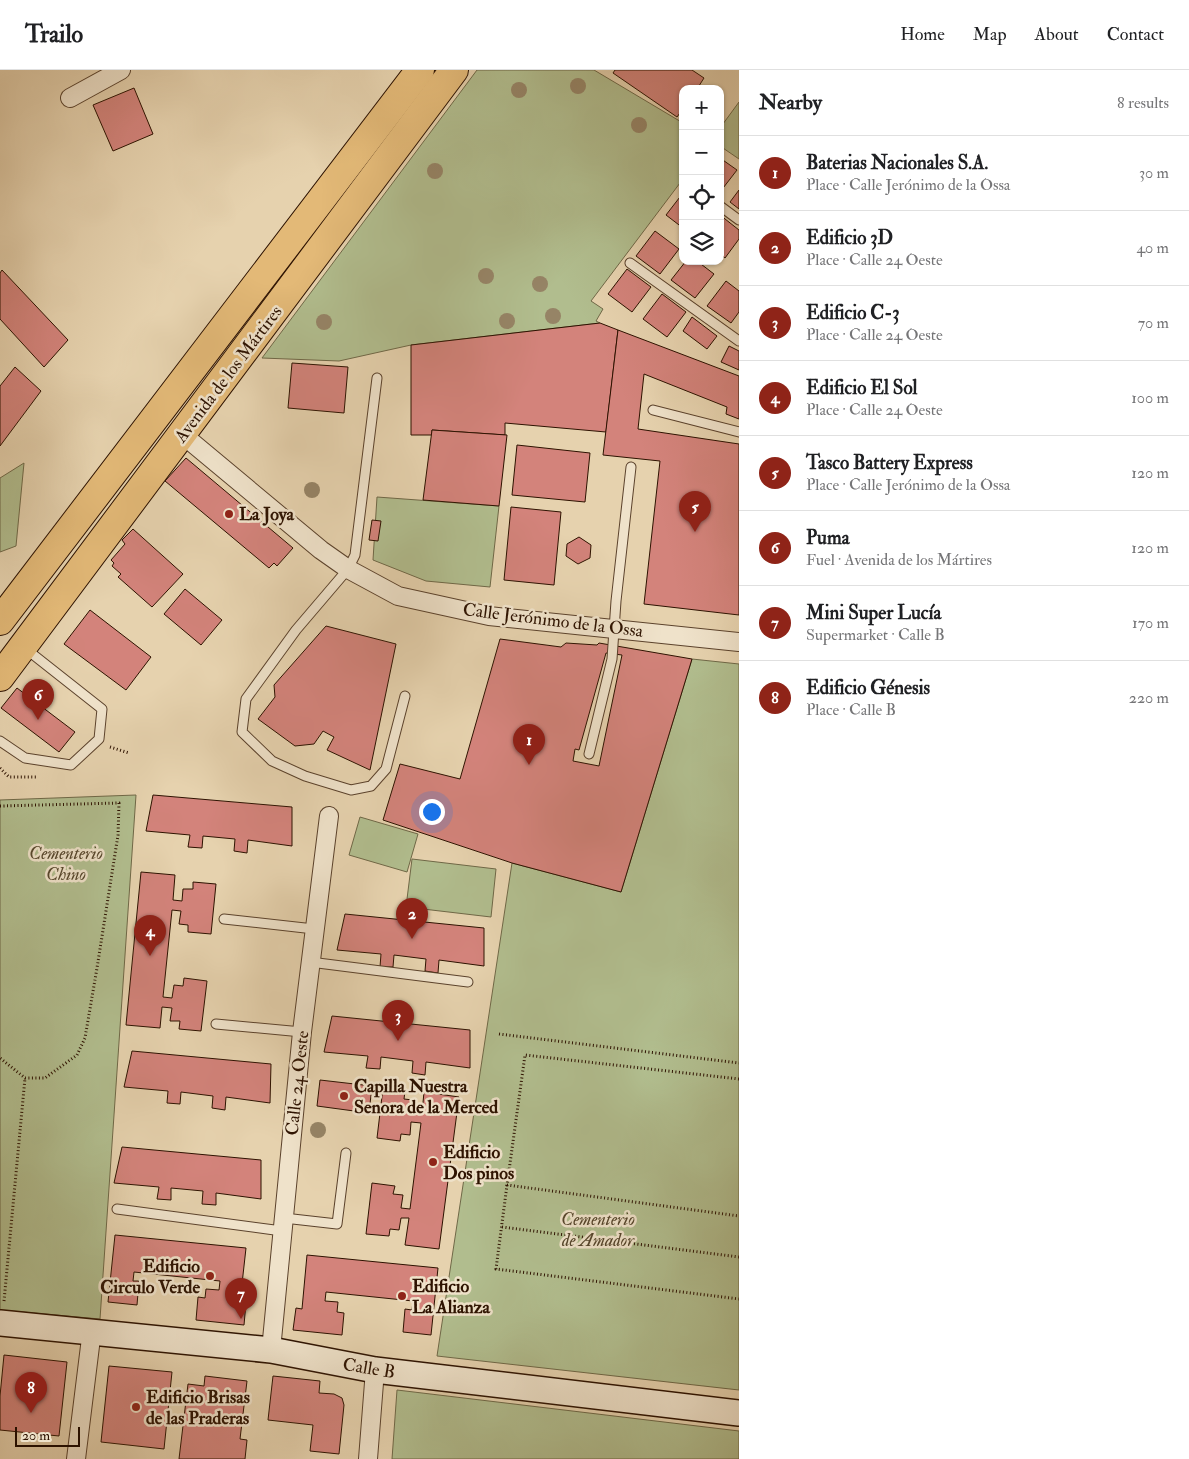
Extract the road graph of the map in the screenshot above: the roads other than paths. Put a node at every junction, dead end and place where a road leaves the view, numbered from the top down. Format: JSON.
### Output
{"nodes":[{"id":1,"x":121,"y":70,"type":"edge"},
{"id":2,"x":420,"y":70,"type":"edge"},
{"id":3,"x":454,"y":70,"type":"edge"},
{"id":4,"x":70,"y":98,"type":"dead end"},
{"id":5,"x":724,"y":209,"type":"edge"},
{"id":6,"x":739,"y":220,"type":"edge"},
{"id":7,"x":630,"y":262,"type":"dead end"},
{"id":8,"x":739,"y":341,"type":"edge"},
{"id":9,"x":377,"y":378,"type":"dead end"},
{"id":10,"x":653,"y":410,"type":"dead end"},
{"id":11,"x":739,"y":432,"type":"edge"},
{"id":12,"x":183,"y":435,"type":"junction"},
{"id":13,"x":630,"y":467,"type":"dead end"},
{"id":14,"x":348,"y":569,"type":"junction"},
{"id":15,"x":1,"y":617,"type":"edge"},
{"id":16,"x":616,"y":628,"type":"junction"},
{"id":17,"x":739,"y":642,"type":"edge"},
{"id":18,"x":23,"y":646,"type":"junction"},
{"id":19,"x":0,"y":677,"type":"edge"},
{"id":20,"x":405,"y":696,"type":"dead end"},
{"id":21,"x":0,"y":741,"type":"edge"},
{"id":22,"x":588,"y":754,"type":"dead end"},
{"id":23,"x":329,"y":816,"type":"dead end"},
{"id":24,"x":224,"y":919,"type":"dead end"},
{"id":25,"x":314,"y":930,"type":"junction"},
{"id":26,"x":310,"y":962,"type":"junction"},
{"id":27,"x":468,"y":982,"type":"dead end"},
{"id":28,"x":216,"y":1024,"type":"dead end"},
{"id":29,"x":302,"y":1032,"type":"junction"},
{"id":30,"x":346,"y":1152,"type":"dead end"},
{"id":31,"x":116,"y":1209,"type":"dead end"},
{"id":32,"x":283,"y":1225,"type":"junction"},
{"id":33,"x":2,"y":1316,"type":"edge"},
{"id":34,"x":92,"y":1330,"type":"junction"},
{"id":35,"x":271,"y":1350,"type":"junction"},
{"id":36,"x":375,"y":1370,"type":"junction"},
{"id":37,"x":739,"y":1413,"type":"edge"},
{"id":38,"x":76,"y":1459,"type":"edge"},
{"id":39,"x":368,"y":1459,"type":"edge"}],
"edges":[{"from":1,"to":4,"type":"street"},
{"from":2,"to":15,"type":"highway","name":"Avenida de los Mártires"},
{"from":3,"to":12,"type":"highway","name":"Avenida de los Mártires"},
{"from":5,"to":6,"type":"lane"},
{"from":7,"to":8,"type":"lane"},
{"from":9,"to":14,"type":"lane"},
{"from":10,"to":11,"type":"lane"},
{"from":12,"to":14,"type":"street","name":"Calle Jerónimo de la Ossa"},
{"from":12,"to":18,"type":"highway","name":"Avenida de los Mártires"},
{"from":13,"to":16,"type":"lane"},
{"from":14,"to":16,"type":"street","name":"Calle Jerónimo de la Ossa"},
{"from":14,"to":20,"type":"lane"},
{"from":16,"to":17,"type":"street","name":"Calle Jerónimo de la Ossa"},
{"from":16,"to":22,"type":"lane"},
{"from":18,"to":19,"type":"highway","name":"Avenida de los Mártires"},
{"from":18,"to":21,"type":"lane"},
{"from":23,"to":25,"type":"street","name":"Calle 24 Oeste"},
{"from":24,"to":25,"type":"lane"},
{"from":25,"to":26,"type":"street","name":"Calle 24 Oeste"},
{"from":26,"to":27,"type":"lane"},
{"from":26,"to":29,"type":"street","name":"Calle 24 Oeste"},
{"from":28,"to":29,"type":"lane"},
{"from":29,"to":32,"type":"street","name":"Calle 24 Oeste"},
{"from":30,"to":32,"type":"lane"},
{"from":31,"to":32,"type":"lane"},
{"from":32,"to":35,"type":"street","name":"Calle 24 Oeste"},
{"from":33,"to":34,"type":"street","name":"Calle B"},
{"from":34,"to":35,"type":"street","name":"Calle B"},
{"from":34,"to":38,"type":"street"},
{"from":35,"to":36,"type":"street","name":"Calle B"},
{"from":36,"to":37,"type":"street","name":"Calle B"},
{"from":36,"to":39,"type":"street"}]}
